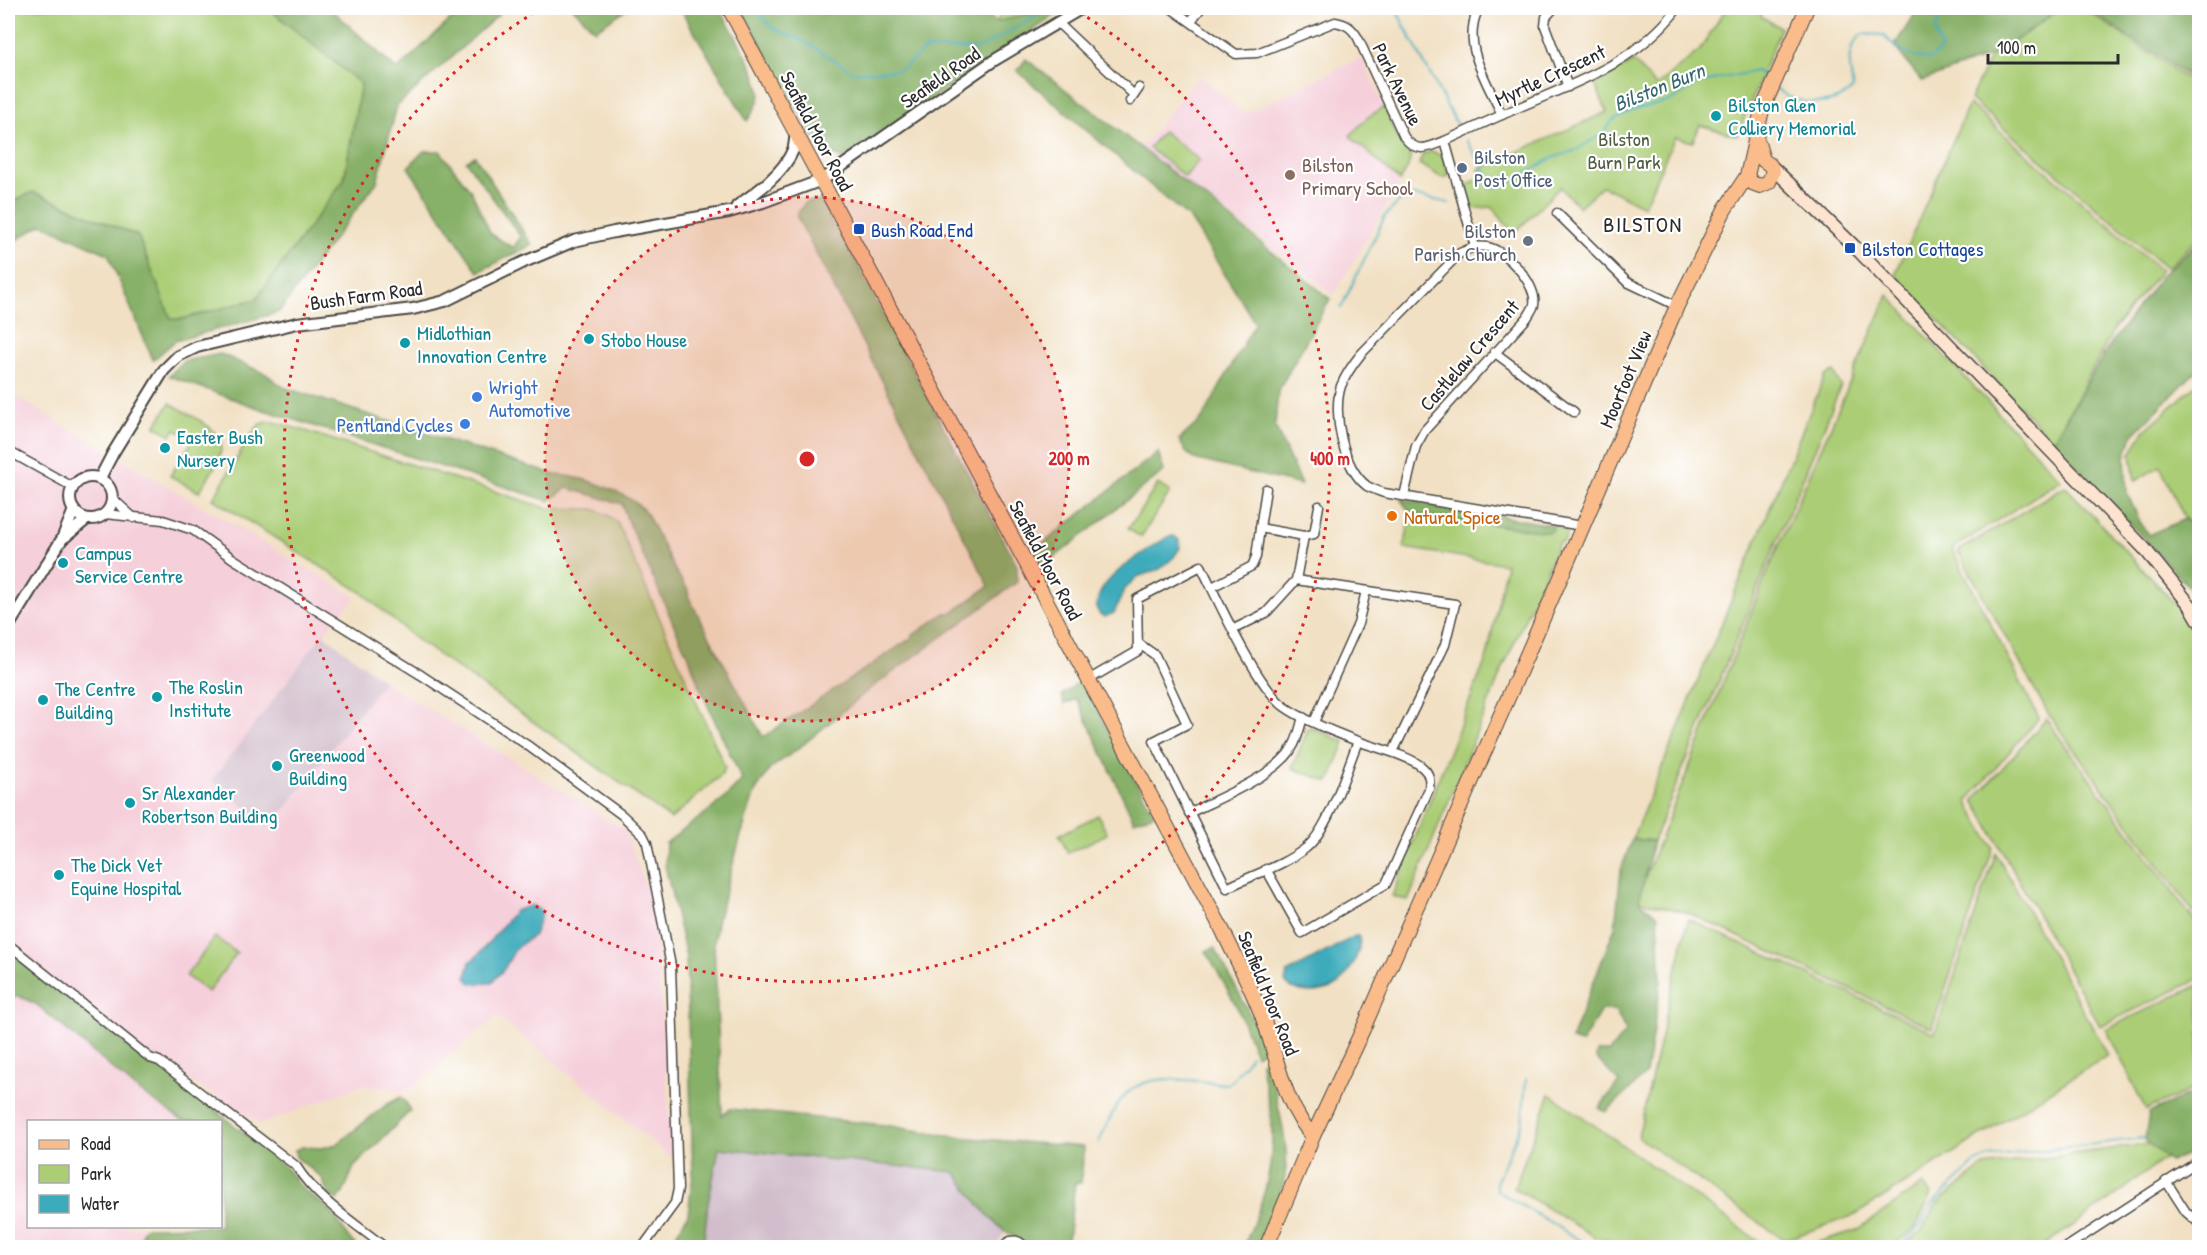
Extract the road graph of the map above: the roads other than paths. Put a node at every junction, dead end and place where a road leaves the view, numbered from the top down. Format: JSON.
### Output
{"nodes":[{"id":1,"x":729,"y":8,"type":"edge"},
{"id":2,"x":1082,"y":8,"type":"edge"},
{"id":3,"x":1201,"y":8,"type":"edge"},
{"id":4,"x":1479,"y":8,"type":"edge"},
{"id":5,"x":1554,"y":8,"type":"edge"},
{"id":6,"x":1678,"y":8,"type":"edge"},
{"id":7,"x":1807,"y":8,"type":"edge"},
{"id":8,"x":1172,"y":9,"type":"dead end"},
{"id":9,"x":1191,"y":21,"type":"junction"},
{"id":10,"x":1057,"y":22,"type":"junction"},
{"id":11,"x":1568,"y":87,"type":"junction"},
{"id":12,"x":1134,"y":94,"type":"dead end"},
{"id":13,"x":1502,"y":115,"type":"junction"},
{"id":14,"x":796,"y":131,"type":"junction"},
{"id":15,"x":1755,"y":133,"type":"junction"},
{"id":16,"x":1445,"y":141,"type":"junction"},
{"id":17,"x":1419,"y":148,"type":"joint"},
{"id":18,"x":1767,"y":163,"type":"junction"},
{"id":19,"x":1755,"y":177,"type":"junction"},
{"id":20,"x":822,"y":180,"type":"junction"},
{"id":21,"x":1794,"y":189,"type":"junction"},
{"id":22,"x":729,"y":212,"type":"junction"},
{"id":23,"x":1557,"y":213,"type":"dead end"},
{"id":24,"x":1474,"y":247,"type":"junction"},
{"id":25,"x":1677,"y":306,"type":"junction"},
{"id":26,"x":1494,"y":352,"type":"junction"},
{"id":27,"x":1574,"y":412,"type":"dead end"},
{"id":28,"x":8,"y":451,"type":"edge"},
{"id":29,"x":100,"y":478,"type":"junction"},
{"id":30,"x":73,"y":487,"type":"junction"},
{"id":31,"x":1266,"y":489,"type":"dead end"},
{"id":32,"x":1404,"y":496,"type":"junction"},
{"id":33,"x":112,"y":498,"type":"junction"},
{"id":34,"x":1319,"y":506,"type":"dead end"},
{"id":35,"x":74,"y":510,"type":"junction"},
{"id":36,"x":105,"y":514,"type":"junction"},
{"id":37,"x":134,"y":518,"type":"junction"},
{"id":38,"x":87,"y":519,"type":"junction"},
{"id":39,"x":1582,"y":526,"type":"junction"},
{"id":40,"x":1260,"y":528,"type":"junction"},
{"id":41,"x":1304,"y":536,"type":"junction"},
{"id":42,"x":62,"y":539,"type":"junction"},
{"id":43,"x":1296,"y":580,"type":"junction"},
{"id":44,"x":1212,"y":587,"type":"junction"},
{"id":45,"x":1366,"y":591,"type":"junction"},
{"id":46,"x":2199,"y":622,"type":"edge"},
{"id":47,"x":8,"y":627,"type":"edge"},
{"id":48,"x":1233,"y":629,"type":"junction"},
{"id":49,"x":1138,"y":643,"type":"junction"},
{"id":50,"x":1088,"y":680,"type":"junction"},
{"id":51,"x":1303,"y":717,"type":"junction"},
{"id":52,"x":1314,"y":722,"type":"junction"},
{"id":53,"x":1358,"y":741,"type":"junction"},
{"id":54,"x":1393,"y":752,"type":"junction"},
{"id":55,"x":1189,"y":813,"type":"junction"},
{"id":56,"x":1266,"y":869,"type":"junction"},
{"id":57,"x":8,"y":944,"type":"edge"},
{"id":58,"x":1313,"y":1136,"type":"junction"},
{"id":59,"x":2199,"y":1160,"type":"edge"},
{"id":60,"x":2166,"y":1181,"type":"junction"},
{"id":61,"x":2199,"y":1224,"type":"edge"},
{"id":62,"x":386,"y":1248,"type":"edge"},
{"id":63,"x":642,"y":1248,"type":"edge"},
{"id":64,"x":1002,"y":1248,"type":"edge"},
{"id":65,"x":1025,"y":1248,"type":"edge"},
{"id":66,"x":1266,"y":1248,"type":"edge"},
{"id":67,"x":2065,"y":1248,"type":"edge"}],
"edges":[{"from":1,"to":14,"type":"main road","name":"Seafield Moor Road"},
{"from":2,"to":10,"type":"street","name":"Seafield Road"},
{"from":3,"to":9,"type":"street"},
{"from":4,"to":13,"type":"street"},
{"from":5,"to":11,"type":"street"},
{"from":6,"to":11,"type":"street","name":"Myrtle Crescent"},
{"from":7,"to":15,"type":"main road"},
{"from":8,"to":9,"type":"street","name":"Park Avenue"},
{"from":9,"to":17,"type":"street","name":"Park Avenue"},
{"from":10,"to":12,"type":"street"},
{"from":10,"to":20,"type":"street","name":"Seafield Road"},
{"from":11,"to":13,"type":"street","name":"Myrtle Crescent"},
{"from":13,"to":16,"type":"street","name":"Myrtle Crescent"},
{"from":14,"to":20,"type":"main road","name":"Seafield Moor Road"},
{"from":14,"to":22,"type":"street","name":"Bush Farm Road"},
{"from":15,"to":18,"type":"main road"},
{"from":15,"to":19,"type":"main road"},
{"from":16,"to":17,"type":"street","name":"Myrtle Crescent"},
{"from":16,"to":24,"type":"street"},
{"from":18,"to":19,"type":"main road","name":"Moorfoot View"},
{"from":18,"to":19,"type":"main road"},
{"from":18,"to":21,"type":"main road"},
{"from":19,"to":21,"type":"main road"},
{"from":19,"to":25,"type":"main road","name":"Moorfoot View"},
{"from":20,"to":22,"type":"street","name":"Bush Farm Road"},
{"from":20,"to":50,"type":"main road","name":"Seafield Moor Road"},
{"from":21,"to":46,"type":"main road"},
{"from":22,"to":29,"type":"street","name":"Bush Farm Road"},
{"from":23,"to":25,"type":"street"},
{"from":24,"to":26,"type":"street","name":"Castlelaw Crescent"},
{"from":24,"to":32,"type":"street"},
{"from":25,"to":39,"type":"main road","name":"Moorfoot View"},
{"from":26,"to":27,"type":"street"},
{"from":26,"to":32,"type":"street","name":"Castlelaw Crescent"},
{"from":28,"to":30,"type":"street"},
{"from":29,"to":30,"type":"street"},
{"from":29,"to":33,"type":"street"},
{"from":30,"to":35,"type":"street"},
{"from":31,"to":40,"type":"street"},
{"from":32,"to":39,"type":"street"},
{"from":33,"to":36,"type":"street"},
{"from":33,"to":37,"type":"street"},
{"from":34,"to":41,"type":"street"},
{"from":35,"to":38,"type":"street"},
{"from":35,"to":42,"type":"street"},
{"from":36,"to":37,"type":"street"},
{"from":36,"to":38,"type":"street"},
{"from":37,"to":63,"type":"street"},
{"from":38,"to":42,"type":"street"},
{"from":39,"to":58,"type":"main road","name":"Moorfoot View"},
{"from":40,"to":41,"type":"street"},
{"from":40,"to":44,"type":"street"},
{"from":41,"to":43,"type":"street"},
{"from":42,"to":47,"type":"street"},
{"from":43,"to":45,"type":"street"},
{"from":43,"to":48,"type":"street"},
{"from":44,"to":48,"type":"street"},
{"from":44,"to":49,"type":"street"},
{"from":45,"to":52,"type":"street"},
{"from":45,"to":54,"type":"street"},
{"from":48,"to":51,"type":"street"},
{"from":49,"to":50,"type":"street"},
{"from":49,"to":55,"type":"street"},
{"from":50,"to":58,"type":"main road","name":"Seafield Moor Road"},
{"from":51,"to":52,"type":"street"},
{"from":51,"to":55,"type":"street"},
{"from":52,"to":53,"type":"street"},
{"from":53,"to":54,"type":"street"},
{"from":53,"to":56,"type":"street"},
{"from":54,"to":56,"type":"street"},
{"from":55,"to":56,"type":"street"},
{"from":57,"to":62,"type":"street"},
{"from":58,"to":66,"type":"main road","name":"Moorfoot View"},
{"from":59,"to":60,"type":"street"},
{"from":60,"to":61,"type":"street"},
{"from":60,"to":67,"type":"street"},
{"from":64,"to":65,"type":"street"}]}
